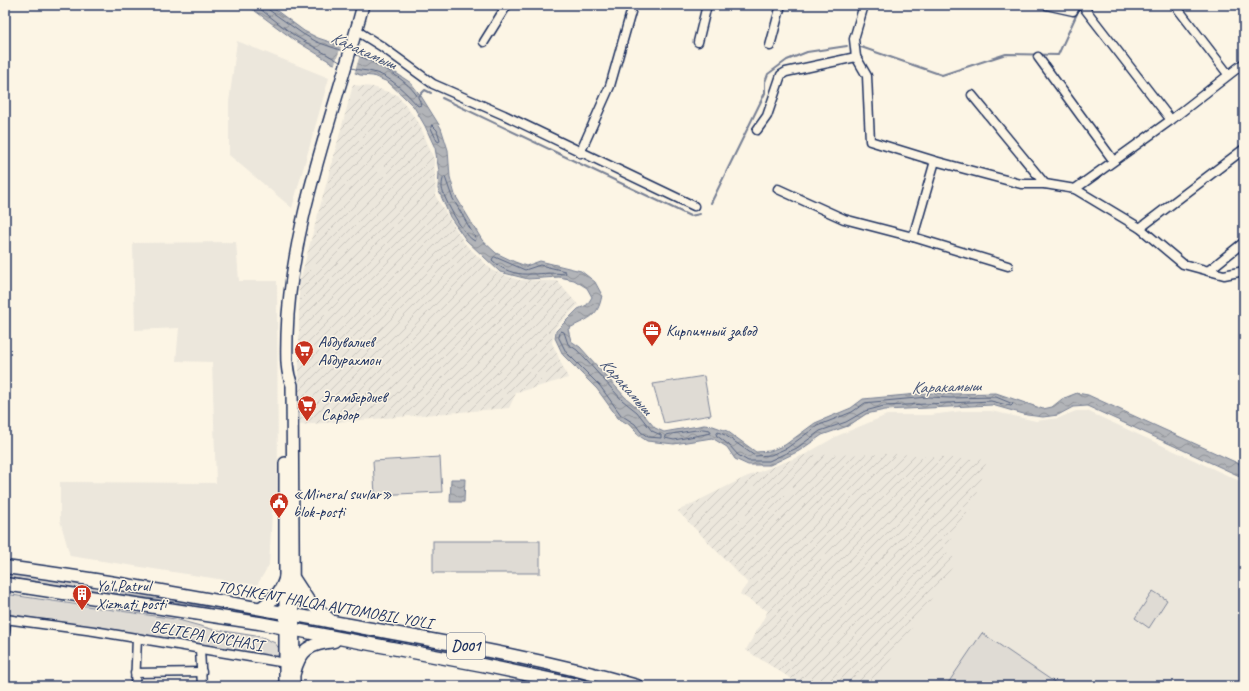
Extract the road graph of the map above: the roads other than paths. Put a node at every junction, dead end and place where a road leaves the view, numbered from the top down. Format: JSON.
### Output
{"nodes":[{"id":1,"x":363,"y":5,"type":"edge"},
{"id":2,"x":507,"y":5,"type":"edge"},
{"id":3,"x":633,"y":5,"type":"edge"},
{"id":4,"x":707,"y":5,"type":"edge"},
{"id":5,"x":781,"y":5,"type":"edge"},
{"id":6,"x":864,"y":5,"type":"edge"},
{"id":7,"x":1046,"y":5,"type":"edge"},
{"id":8,"x":1076,"y":5,"type":"edge"},
{"id":9,"x":1082,"y":5,"type":"edge"},
{"id":10,"x":1175,"y":5,"type":"edge"},
{"id":11,"x":357,"y":31,"type":"junction"},
{"id":12,"x":484,"y":42,"type":"dead end"},
{"id":13,"x":698,"y":42,"type":"dead end"},
{"id":14,"x":770,"y":46,"type":"dead end"},
{"id":15,"x":856,"y":57,"type":"junction"},
{"id":16,"x":1038,"y":57,"type":"dead end"},
{"id":17,"x":1244,"y":63,"type":"edge"},
{"id":18,"x":1228,"y":74,"type":"junction"},
{"id":19,"x":972,"y":95,"type":"dead end"},
{"id":20,"x":1171,"y":120,"type":"junction"},
{"id":21,"x":757,"y":130,"type":"dead end"},
{"id":22,"x":1244,"y":149,"type":"edge"},
{"id":23,"x":580,"y":153,"type":"junction"},
{"id":24,"x":1113,"y":160,"type":"junction"},
{"id":25,"x":935,"y":161,"type":"junction"},
{"id":26,"x":1045,"y":184,"type":"junction"},
{"id":27,"x":778,"y":189,"type":"dead end"},
{"id":28,"x":1075,"y":189,"type":"junction"},
{"id":29,"x":694,"y":206,"type":"dead end"},
{"id":30,"x":1140,"y":228,"type":"junction"},
{"id":31,"x":913,"y":237,"type":"junction"},
{"id":32,"x":1244,"y":242,"type":"edge"},
{"id":33,"x":1008,"y":266,"type":"dead end"},
{"id":34,"x":1208,"y":271,"type":"junction"},
{"id":35,"x":1244,"y":271,"type":"edge"},
{"id":36,"x":5,"y":567,"type":"edge"},
{"id":37,"x":290,"y":577,"type":"junction"},
{"id":38,"x":5,"y":584,"type":"edge"},
{"id":39,"x":261,"y":608,"type":"junction"},
{"id":40,"x":290,"y":613,"type":"junction"},
{"id":41,"x":6,"y":619,"type":"edge"},
{"id":42,"x":333,"y":622,"type":"junction"},
{"id":43,"x":290,"y":630,"type":"junction"},
{"id":44,"x":5,"y":632,"type":"edge"},
{"id":45,"x":137,"y":638,"type":"junction"},
{"id":46,"x":342,"y":640,"type":"junction"},
{"id":47,"x":200,"y":649,"type":"junction"},
{"id":48,"x":286,"y":662,"type":"junction"},
{"id":49,"x":202,"y":672,"type":"junction"},
{"id":50,"x":135,"y":673,"type":"junction"},
{"id":51,"x":294,"y":673,"type":"junction"},
{"id":52,"x":135,"y":686,"type":"edge"},
{"id":53,"x":202,"y":686,"type":"edge"},
{"id":54,"x":285,"y":686,"type":"edge"},
{"id":55,"x":294,"y":686,"type":"edge"},
{"id":56,"x":582,"y":686,"type":"edge"},
{"id":57,"x":636,"y":686,"type":"edge"}],
"edges":[{"from":1,"to":11,"type":"main road"},
{"from":2,"to":12,"type":"street"},
{"from":3,"to":23,"type":"street"},
{"from":4,"to":13,"type":"street"},
{"from":5,"to":14,"type":"street"},
{"from":6,"to":15,"type":"street"},
{"from":7,"to":8,"type":"street"},
{"from":9,"to":20,"type":"street"},
{"from":10,"to":18,"type":"street"},
{"from":11,"to":23,"type":"street"},
{"from":11,"to":37,"type":"main road"},
{"from":15,"to":21,"type":"street"},
{"from":15,"to":25,"type":"street"},
{"from":16,"to":24,"type":"street"},
{"from":17,"to":18,"type":"street"},
{"from":18,"to":20,"type":"street"},
{"from":19,"to":26,"type":"street"},
{"from":20,"to":24,"type":"street"},
{"from":22,"to":30,"type":"street"},
{"from":23,"to":29,"type":"street"},
{"from":24,"to":28,"type":"street"},
{"from":25,"to":26,"type":"street"},
{"from":25,"to":31,"type":"street"},
{"from":26,"to":28,"type":"street"},
{"from":27,"to":31,"type":"street"},
{"from":28,"to":30,"type":"street"},
{"from":30,"to":34,"type":"street"},
{"from":31,"to":33,"type":"street"},
{"from":32,"to":34,"type":"street"},
{"from":34,"to":35,"type":"street"},
{"from":36,"to":39,"type":"highway","name":"TOSHKENT HALQA AVTOMOBIL YO'LI","number":"D001"},
{"from":37,"to":39,"type":"highway"},
{"from":37,"to":40,"type":"main road"},
{"from":37,"to":42,"type":"highway"},
{"from":38,"to":43,"type":"highway","name":"TOSHKENT HALQA AVTOMOBIL YO'LI","number":"D001"},
{"from":39,"to":40,"type":"highway","name":"TOSHKENT HALQA AVTOMOBIL YO'LI","number":"D001"},
{"from":40,"to":42,"type":"highway","name":"TOSHKENT HALQA AVTOMOBIL YO'LI","number":"D001"},
{"from":40,"to":43,"type":"main road"},
{"from":41,"to":44,"type":"street"},
{"from":41,"to":45,"type":"street","name":"BELTEPA KO'CHASI"},
{"from":42,"to":57,"type":"highway","name":"TOSHKENT HALQA AVTOMOBIL YO'LI","number":"D001"},
{"from":43,"to":46,"type":"highway","name":"TOSHKENT HALQA AVTOMOBIL YO'LI","number":"D001"},
{"from":43,"to":48,"type":"main road"},
{"from":43,"to":51,"type":"main road"},
{"from":45,"to":47,"type":"street","name":"BELTEPA KO'CHASI"},
{"from":45,"to":50,"type":"street"},
{"from":46,"to":51,"type":"highway"},
{"from":46,"to":56,"type":"highway","name":"TOSHKENT HALQA AVTOMOBIL YO'LI","number":"D001"},
{"from":47,"to":48,"type":"street","name":"BELTEPA KO'CHASI"},
{"from":47,"to":49,"type":"street"},
{"from":48,"to":54,"type":"main road"},
{"from":49,"to":50,"type":"street"},
{"from":49,"to":53,"type":"street"},
{"from":50,"to":52,"type":"street"},
{"from":51,"to":55,"type":"main road"}]}
